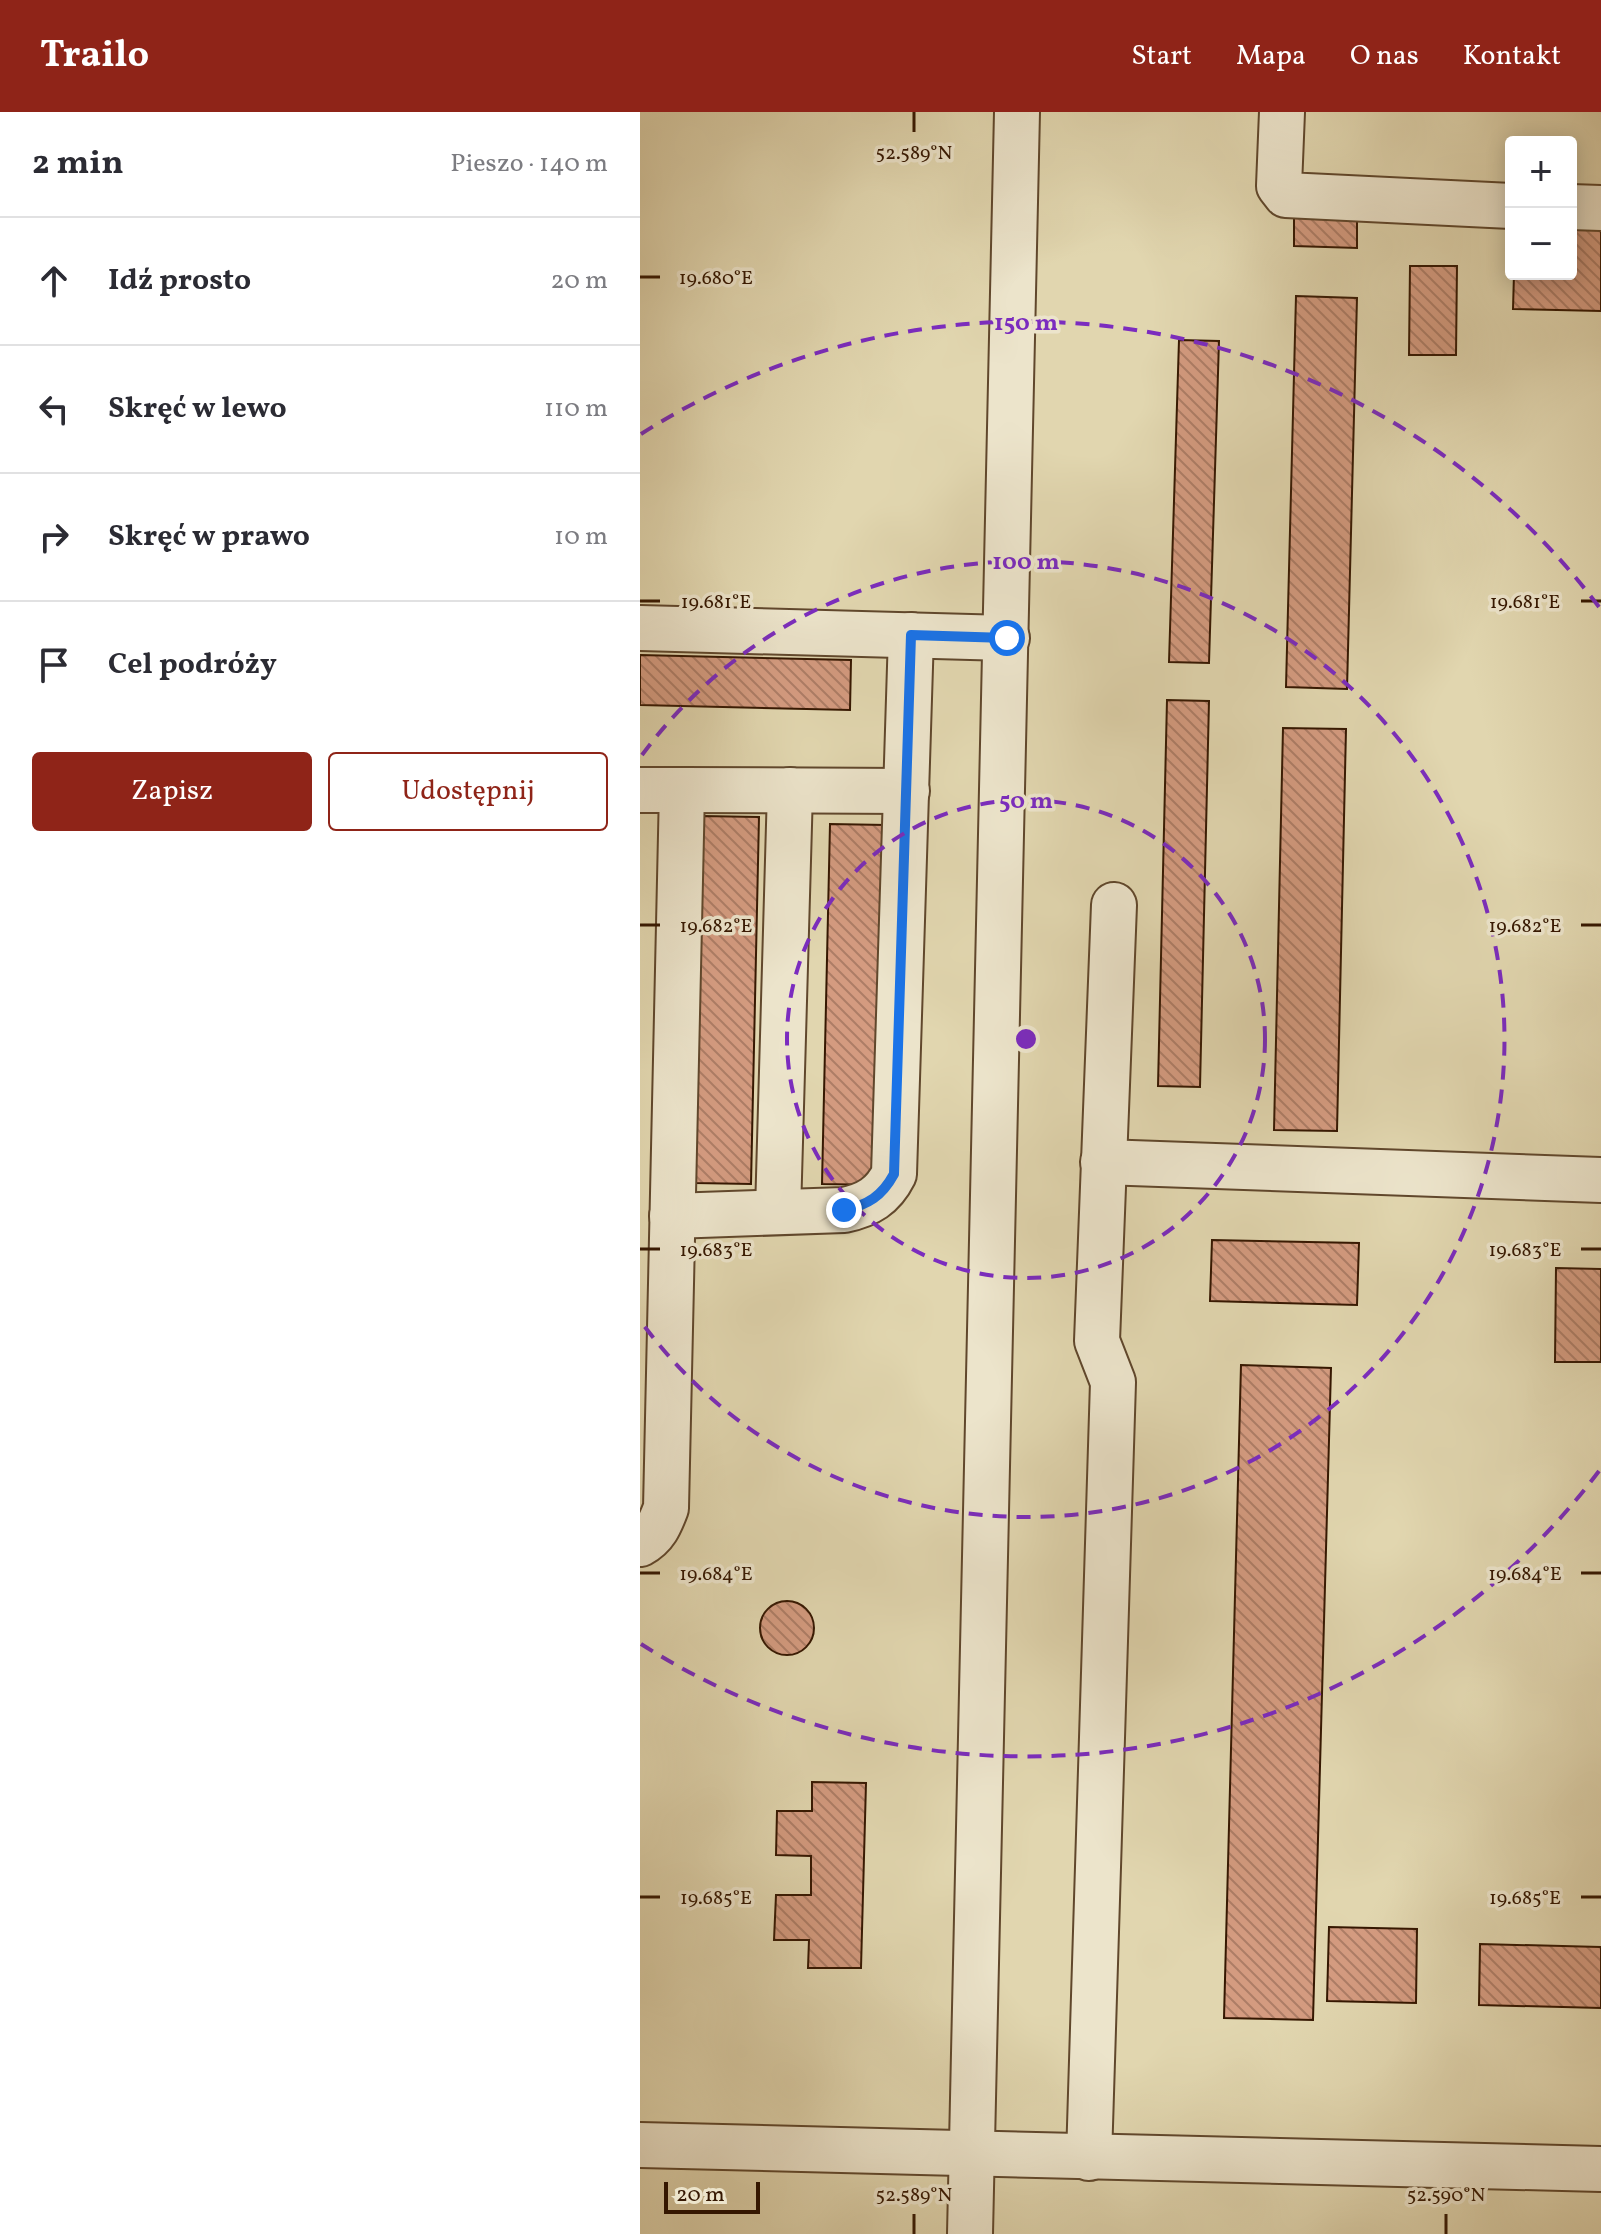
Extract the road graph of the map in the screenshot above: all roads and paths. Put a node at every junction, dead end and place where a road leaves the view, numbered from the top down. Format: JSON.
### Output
{"nodes":[{"id":1,"x":1017,"y":112,"type":"edge"},
{"id":2,"x":1282,"y":112,"type":"edge"},
{"id":3,"x":1505,"y":206,"type":"edge"},
{"id":4,"x":1577,"y":207,"type":"edge"},
{"id":5,"x":1601,"y":208,"type":"edge"},
{"id":6,"x":640,"y":628,"type":"edge"},
{"id":7,"x":911,"y":635,"type":"junction"},
{"id":8,"x":1007,"y":638,"type":"junction"},
{"id":9,"x":661,"y":790,"type":"edge"},
{"id":10,"x":790,"y":790,"type":"junction"},
{"id":11,"x":907,"y":791,"type":"junction"},
{"id":12,"x":1114,"y":905,"type":"dead end"},
{"id":13,"x":1103,"y":1162,"type":"junction"},
{"id":14,"x":1601,"y":1180,"type":"edge"},
{"id":15,"x":778,"y":1212,"type":"junction"},
{"id":16,"x":672,"y":1216,"type":"junction"},
{"id":17,"x":640,"y":1544,"type":"edge"},
{"id":18,"x":640,"y":2145,"type":"edge"},
{"id":19,"x":973,"y":2155,"type":"junction"},
{"id":20,"x":1089,"y":2158,"type":"junction"},
{"id":21,"x":1601,"y":2169,"type":"edge"},
{"id":22,"x":970,"y":2234,"type":"edge"}],
"edges":[{"from":1,"to":8,"type":"lane"},
{"from":2,"to":3,"type":"lane"},
{"from":4,"to":5,"type":"lane"},
{"from":6,"to":7,"type":"lane"},
{"from":7,"to":8,"type":"lane"},
{"from":7,"to":11,"type":"lane"},
{"from":8,"to":19,"type":"lane"},
{"from":9,"to":10,"type":"lane"},
{"from":9,"to":16,"type":"lane"},
{"from":10,"to":11,"type":"lane"},
{"from":10,"to":15,"type":"lane"},
{"from":11,"to":15,"type":"lane"},
{"from":12,"to":13,"type":"lane"},
{"from":13,"to":14,"type":"lane"},
{"from":13,"to":20,"type":"lane"},
{"from":15,"to":16,"type":"lane"},
{"from":16,"to":17,"type":"lane"},
{"from":18,"to":19,"type":"lane"},
{"from":19,"to":20,"type":"lane"},
{"from":19,"to":22,"type":"lane"},
{"from":20,"to":21,"type":"lane"}]}
